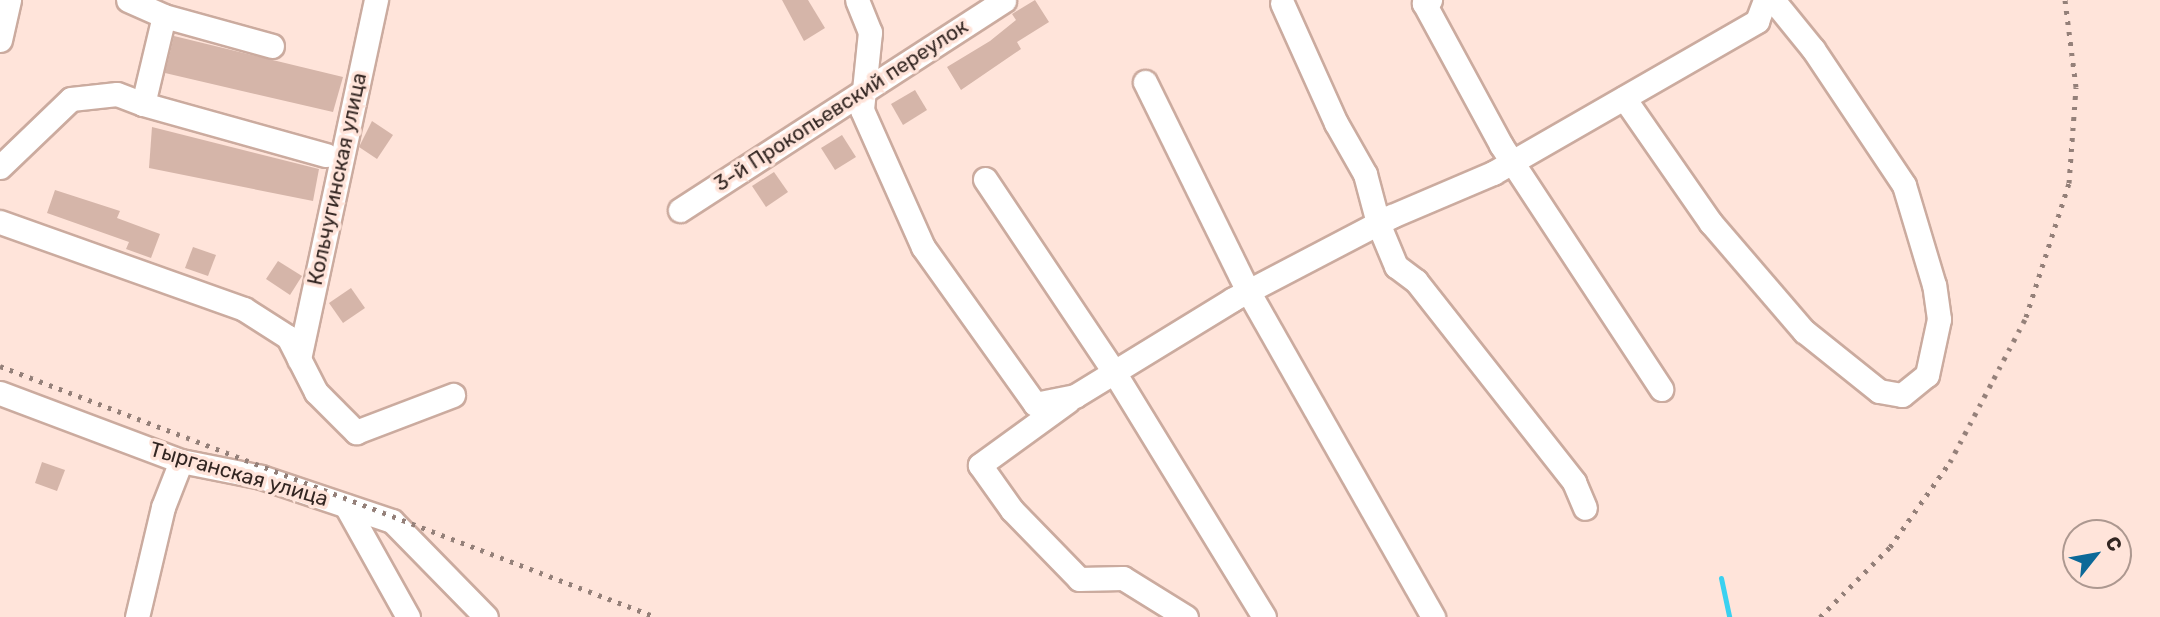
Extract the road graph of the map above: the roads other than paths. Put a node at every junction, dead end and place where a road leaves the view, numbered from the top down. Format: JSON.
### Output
{"nodes":[{"id":1,"x":9,"y":0,"type":"edge"},
{"id":2,"x":128,"y":0,"type":"edge"},
{"id":3,"x":376,"y":0,"type":"edge"},
{"id":4,"x":858,"y":0,"type":"edge"},
{"id":5,"x":1004,"y":0,"type":"edge"},
{"id":6,"x":1765,"y":0,"type":"edge"},
{"id":7,"x":1773,"y":0,"type":"edge"},
{"id":8,"x":1427,"y":1,"type":"edge"},
{"id":9,"x":1282,"y":3,"type":"dead end"},
{"id":10,"x":164,"y":16,"type":"junction"},
{"id":11,"x":0,"y":40,"type":"edge"},
{"id":12,"x":272,"y":46,"type":"dead end"},
{"id":13,"x":1145,"y":82,"type":"dead end"},
{"id":14,"x":865,"y":86,"type":"junction"},
{"id":15,"x":355,"y":97,"type":"junction"},
{"id":16,"x":1624,"y":98,"type":"junction"},
{"id":17,"x":143,"y":104,"type":"junction"},
{"id":18,"x":1513,"y":162,"type":"junction"},
{"id":19,"x":0,"y":167,"type":"edge"},
{"id":20,"x":985,"y":179,"type":"dead end"},
{"id":21,"x":680,"y":210,"type":"dead end"},
{"id":22,"x":0,"y":222,"type":"edge"},
{"id":23,"x":1378,"y":223,"type":"junction"},
{"id":24,"x":1248,"y":291,"type":"junction"},
{"id":25,"x":299,"y":359,"type":"junction"},
{"id":26,"x":1114,"y":372,"type":"junction"},
{"id":27,"x":1661,"y":389,"type":"dead end"},
{"id":28,"x":0,"y":393,"type":"edge"},
{"id":29,"x":453,"y":395,"type":"dead end"},
{"id":30,"x":1074,"y":396,"type":"junction"},
{"id":31,"x":181,"y":461,"type":"junction"},
{"id":32,"x":346,"y":506,"type":"junction"},
{"id":33,"x":1585,"y":508,"type":"dead end"},
{"id":34,"x":137,"y":617,"type":"edge"},
{"id":35,"x":408,"y":617,"type":"edge"},
{"id":36,"x":486,"y":617,"type":"edge"},
{"id":37,"x":1186,"y":617,"type":"edge"},
{"id":38,"x":1264,"y":617,"type":"edge"},
{"id":39,"x":1433,"y":617,"type":"edge"}],
"edges":[{"from":1,"to":11,"type":"street"},
{"from":2,"to":10,"type":"street"},
{"from":3,"to":15,"type":"street","name":"Кольчугинская улица"},
{"from":4,"to":14,"type":"street"},
{"from":5,"to":14,"type":"street","name":"3-й Прокопьевский переулок"},
{"from":6,"to":16,"type":"street"},
{"from":7,"to":16,"type":"street"},
{"from":8,"to":18,"type":"street"},
{"from":9,"to":23,"type":"street"},
{"from":10,"to":12,"type":"street"},
{"from":10,"to":17,"type":"street"},
{"from":13,"to":24,"type":"street"},
{"from":14,"to":21,"type":"street","name":"3-й Прокопьевский переулок"},
{"from":14,"to":30,"type":"street"},
{"from":15,"to":17,"type":"street"},
{"from":15,"to":25,"type":"street","name":"Кольчугинская улица"},
{"from":16,"to":18,"type":"street"},
{"from":17,"to":19,"type":"street"},
{"from":18,"to":23,"type":"street"},
{"from":18,"to":27,"type":"street"},
{"from":20,"to":26,"type":"street"},
{"from":22,"to":25,"type":"street"},
{"from":23,"to":24,"type":"street"},
{"from":23,"to":33,"type":"street"},
{"from":24,"to":26,"type":"street"},
{"from":24,"to":39,"type":"street"},
{"from":25,"to":29,"type":"street"},
{"from":26,"to":30,"type":"street"},
{"from":26,"to":38,"type":"street"},
{"from":28,"to":31,"type":"street","name":"Тырганская улица"},
{"from":30,"to":37,"type":"street"},
{"from":31,"to":32,"type":"street","name":"Тырганская улица"},
{"from":31,"to":34,"type":"street"},
{"from":32,"to":35,"type":"street"},
{"from":32,"to":36,"type":"street","name":"Тырганская улица"}]}
